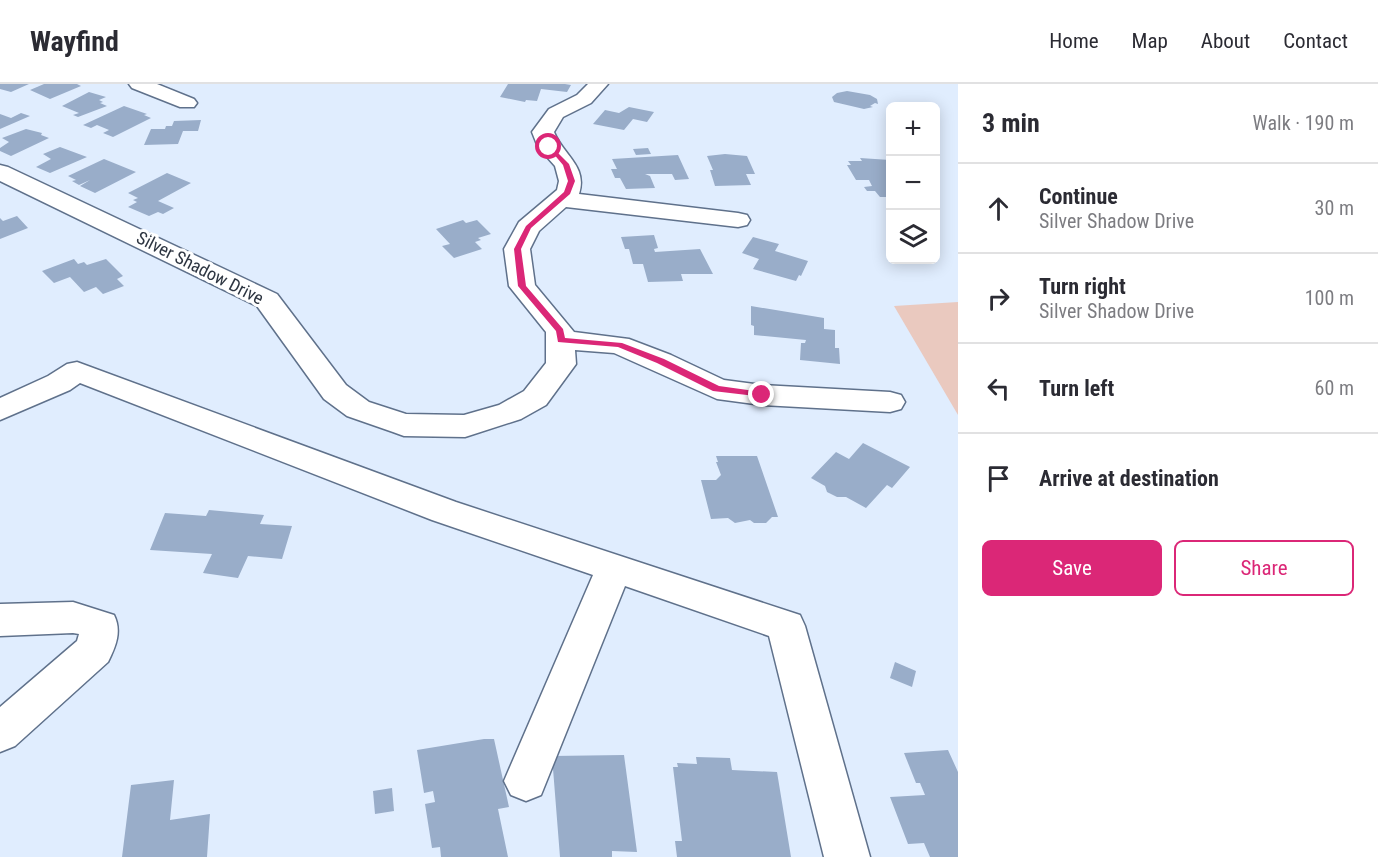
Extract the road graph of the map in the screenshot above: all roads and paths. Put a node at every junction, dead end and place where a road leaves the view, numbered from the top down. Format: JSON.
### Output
{"nodes":[{"id":1,"x":139,"y":84,"type":"edge"},
{"id":2,"x":598,"y":84,"type":"edge"},
{"id":3,"x":187,"y":103,"type":"dead end"},
{"id":4,"x":0,"y":172,"type":"edge"},
{"id":5,"x":560,"y":199,"type":"junction"},
{"id":6,"x":738,"y":220,"type":"dead end"},
{"id":7,"x":561,"y":340,"type":"junction"},
{"id":8,"x":890,"y":402,"type":"dead end"},
{"id":9,"x":0,"y":410,"type":"edge"},
{"id":10,"x":614,"y":568,"type":"junction"},
{"id":11,"x":0,"y":620,"type":"edge"},
{"id":12,"x":0,"y":733,"type":"edge"},
{"id":13,"x":526,"y":781,"type":"dead end"},
{"id":14,"x":847,"y":857,"type":"edge"}],
"edges":[{"from":1,"to":3,"type":"street"},
{"from":2,"to":5,"type":"street"},
{"from":4,"to":7,"type":"street","name":"Silver Shadow Drive"},
{"from":5,"to":6,"type":"street"},
{"from":5,"to":7,"type":"street"},
{"from":7,"to":8,"type":"street"},
{"from":9,"to":10,"type":"street"},
{"from":10,"to":13,"type":"street"},
{"from":10,"to":14,"type":"street"},
{"from":11,"to":12,"type":"street"}]}
